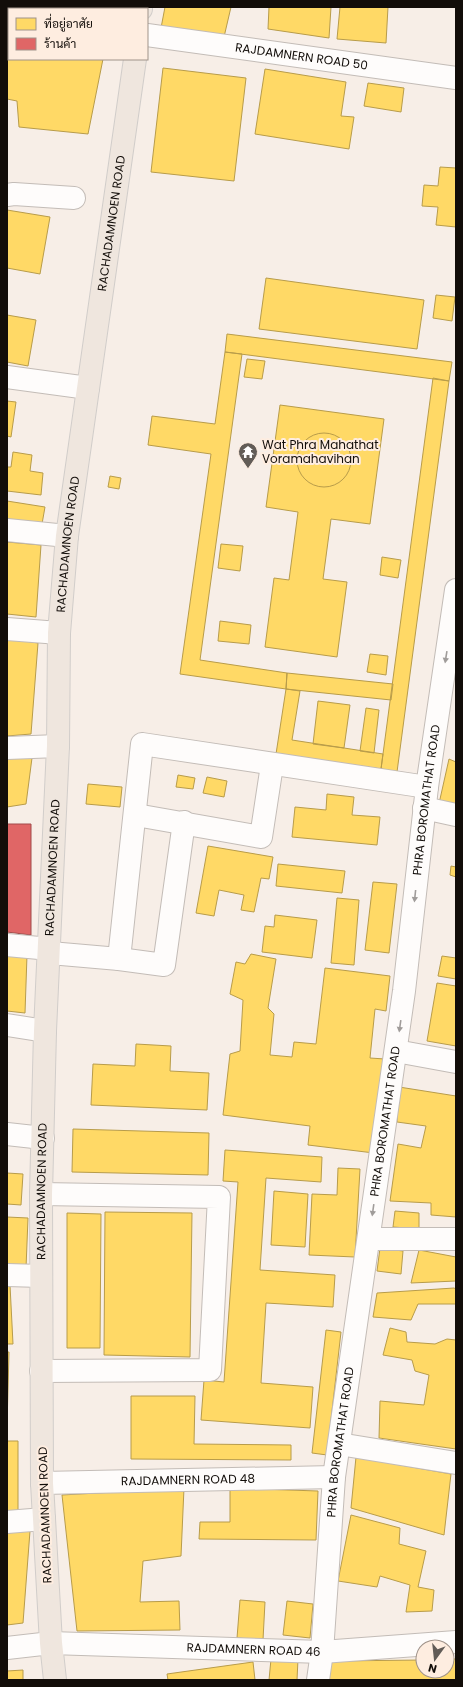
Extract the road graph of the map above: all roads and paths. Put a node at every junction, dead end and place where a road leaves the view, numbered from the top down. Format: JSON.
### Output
{"nodes":[{"id":1,"x":148,"y":35,"type":"edge"},
{"id":2,"x":134,"y":60,"type":"edge"},
{"id":3,"x":456,"y":78,"type":"edge"},
{"id":4,"x":7,"y":195,"type":"edge"},
{"id":5,"x":74,"y":198,"type":"dead end"},
{"id":6,"x":7,"y":377,"type":"edge"},
{"id":7,"x":88,"y":388,"type":"junction"},
{"id":8,"x":7,"y":530,"type":"edge"},
{"id":9,"x":67,"y":536,"type":"junction"},
{"id":10,"x":456,"y":596,"type":"edge"},
{"id":11,"x":7,"y":629,"type":"edge"},
{"id":12,"x":59,"y":633,"type":"junction"},
{"id":13,"x":58,"y":746,"type":"junction"},
{"id":14,"x":7,"y":748,"type":"edge"},
{"id":15,"x":272,"y":765,"type":"junction"},
{"id":16,"x":427,"y":787,"type":"junction"},
{"id":17,"x":424,"y":808,"type":"junction"},
{"id":18,"x":136,"y":815,"type":"junction"},
{"id":19,"x":456,"y":815,"type":"edge"},
{"id":20,"x":184,"y":822,"type":"junction"},
{"id":21,"x":7,"y":945,"type":"edge"},
{"id":22,"x":50,"y":951,"type":"junction"},
{"id":23,"x":119,"y":959,"type":"junction"},
{"id":24,"x":7,"y":1025,"type":"edge"},
{"id":25,"x":46,"y":1031,"type":"junction"},
{"id":26,"x":396,"y":1051,"type":"junction"},
{"id":27,"x":456,"y":1062,"type":"edge"},
{"id":28,"x":7,"y":1134,"type":"edge"},
{"id":29,"x":43,"y":1138,"type":"junction"},
{"id":30,"x":41,"y":1194,"type":"junction"},
{"id":31,"x":369,"y":1239,"type":"junction"},
{"id":32,"x":456,"y":1239,"type":"edge"},
{"id":33,"x":7,"y":1275,"type":"edge"},
{"id":34,"x":41,"y":1276,"type":"junction"},
{"id":35,"x":41,"y":1371,"type":"junction"},
{"id":36,"x":339,"y":1444,"type":"junction"},
{"id":37,"x":456,"y":1463,"type":"edge"},
{"id":38,"x":334,"y":1477,"type":"junction"},
{"id":39,"x":42,"y":1483,"type":"junction"},
{"id":40,"x":44,"y":1519,"type":"junction"},
{"id":41,"x":7,"y":1522,"type":"edge"},
{"id":42,"x":456,"y":1642,"type":"edge"},
{"id":43,"x":51,"y":1643,"type":"junction"},
{"id":44,"x":7,"y":1648,"type":"edge"},
{"id":45,"x":322,"y":1652,"type":"junction"},
{"id":46,"x":55,"y":1680,"type":"edge"},
{"id":47,"x":318,"y":1680,"type":"edge"}],
"edges":[{"from":1,"to":3,"type":"street","name":"RAJDAMNERN ROAD 50"},
{"from":2,"to":7,"type":"main road","name":"RACHADAMNOEN ROAD"},
{"from":4,"to":5,"type":"street"},
{"from":6,"to":7,"type":"street"},
{"from":7,"to":9,"type":"main road","name":"RACHADAMNOEN ROAD"},
{"from":8,"to":9,"type":"street"},
{"from":9,"to":12,"type":"main road","name":"RACHADAMNOEN ROAD"},
{"from":10,"to":16,"type":"street","name":"PHRA BOROMATHAT ROAD","one_way":true},
{"from":11,"to":12,"type":"street"},
{"from":12,"to":13,"type":"main road","name":"RACHADAMNOEN ROAD"},
{"from":13,"to":14,"type":"street"},
{"from":13,"to":22,"type":"main road","name":"RACHADAMNOEN ROAD"},
{"from":15,"to":16,"type":"street"},
{"from":15,"to":18,"type":"street"},
{"from":15,"to":20,"type":"street"},
{"from":16,"to":17,"type":"street","name":"PHRA BOROMATHAT ROAD"},
{"from":17,"to":19,"type":"street"},
{"from":17,"to":26,"type":"street","name":"PHRA BOROMATHAT ROAD","one_way":true},
{"from":18,"to":20,"type":"street"},
{"from":18,"to":23,"type":"street"},
{"from":20,"to":23,"type":"street"},
{"from":21,"to":22,"type":"street"},
{"from":22,"to":23,"type":"street"},
{"from":22,"to":25,"type":"main road","name":"RACHADAMNOEN ROAD"},
{"from":24,"to":25,"type":"street"},
{"from":25,"to":29,"type":"main road","name":"RACHADAMNOEN ROAD"},
{"from":26,"to":27,"type":"street"},
{"from":26,"to":31,"type":"street","name":"PHRA BOROMATHAT ROAD","one_way":true},
{"from":28,"to":29,"type":"street"},
{"from":29,"to":30,"type":"main road","name":"RACHADAMNOEN ROAD"},
{"from":30,"to":34,"type":"main road","name":"RACHADAMNOEN ROAD"},
{"from":30,"to":35,"type":"street"},
{"from":31,"to":32,"type":"street"},
{"from":31,"to":36,"type":"street","name":"PHRA BOROMATHAT ROAD"},
{"from":33,"to":34,"type":"street"},
{"from":34,"to":35,"type":"main road","name":"RACHADAMNOEN ROAD"},
{"from":35,"to":39,"type":"main road","name":"RACHADAMNOEN ROAD"},
{"from":36,"to":37,"type":"street"},
{"from":36,"to":38,"type":"street","name":"PHRA BOROMATHAT ROAD"},
{"from":38,"to":39,"type":"street","name":"RAJDAMNERN ROAD 48"},
{"from":38,"to":45,"type":"street","name":"PHRA BOROMATHAT ROAD"},
{"from":39,"to":40,"type":"main road","name":"RACHADAMNOEN ROAD"},
{"from":40,"to":41,"type":"street"},
{"from":40,"to":43,"type":"main road","name":"RACHADAMNOEN ROAD"},
{"from":42,"to":45,"type":"street","name":"RAJDAMNERN ROAD 46"},
{"from":43,"to":44,"type":"street","name":"RAJDAMNERN ROAD 46"},
{"from":43,"to":45,"type":"street","name":"RAJDAMNERN ROAD 46"},
{"from":43,"to":46,"type":"main road","name":"RACHADAMNOEN ROAD"},
{"from":45,"to":47,"type":"street","name":"PHRA BOROMATHAT ROAD"}]}
